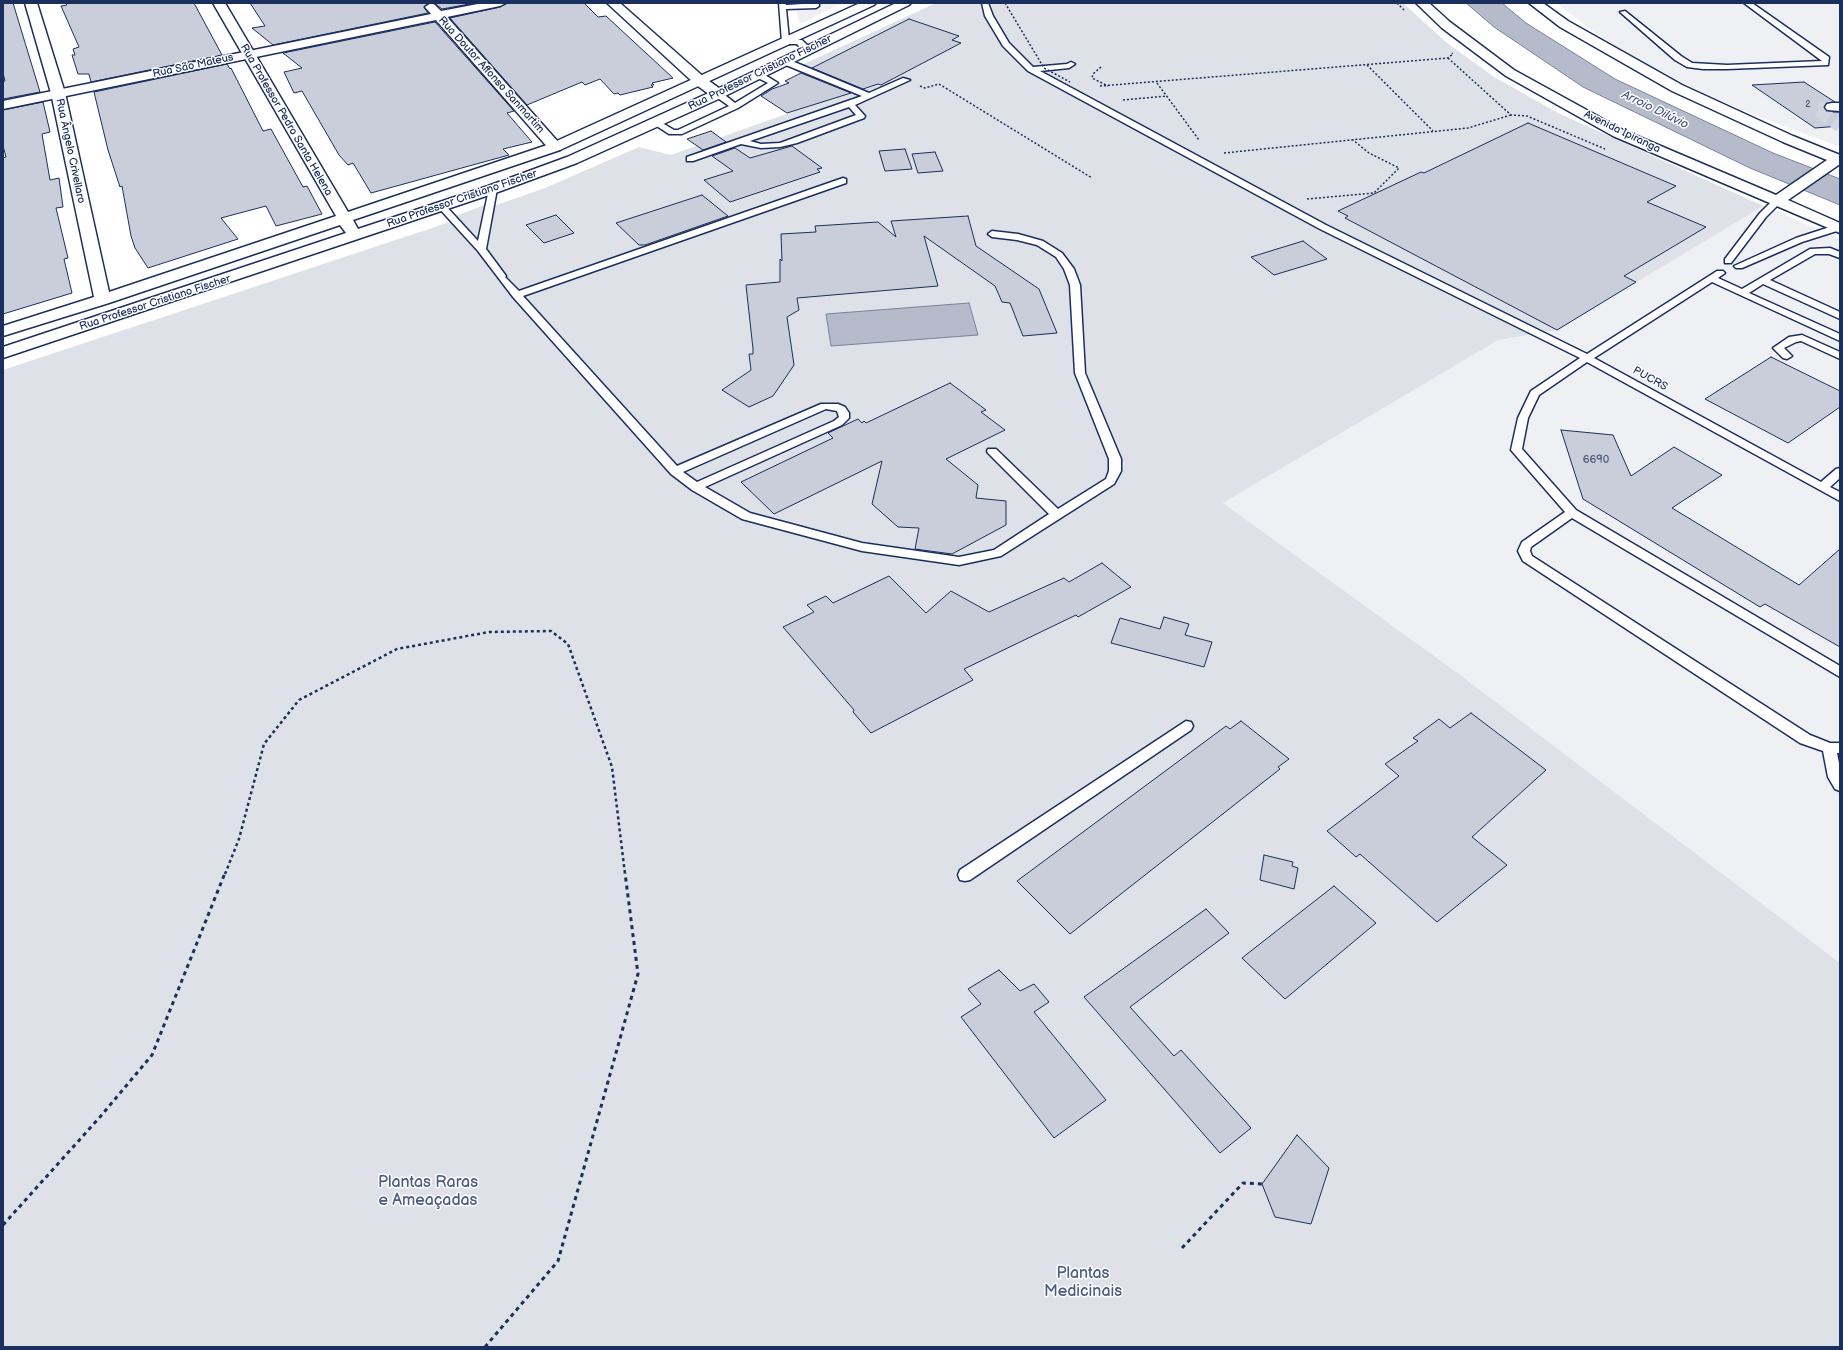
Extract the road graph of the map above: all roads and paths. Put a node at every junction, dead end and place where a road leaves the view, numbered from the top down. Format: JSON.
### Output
{"nodes":[{"id":1,"x":31,"y":3,"type":"edge"},
{"id":2,"x":218,"y":3,"type":"edge"},
{"id":3,"x":428,"y":3,"type":"edge"},
{"id":4,"x":500,"y":3,"type":"edge"},
{"id":5,"x":613,"y":3,"type":"edge"},
{"id":6,"x":870,"y":3,"type":"edge"},
{"id":7,"x":905,"y":3,"type":"edge"},
{"id":8,"x":985,"y":3,"type":"edge"},
{"id":9,"x":1005,"y":3,"type":"edge"},
{"id":10,"x":1422,"y":3,"type":"edge"},
{"id":11,"x":1535,"y":3,"type":"edge"},
{"id":12,"x":1747,"y":3,"type":"edge"},
{"id":13,"x":818,"y":4,"type":"edge"},
{"id":14,"x":783,"y":5,"type":"edge"},
{"id":15,"x":979,"y":7,"type":"dead end"},
{"id":16,"x":1623,"y":12,"type":"dead end"},
{"id":17,"x":438,"y":16,"type":"junction"},
{"id":18,"x":989,"y":16,"type":"junction"},
{"id":19,"x":786,"y":42,"type":"junction"},
{"id":20,"x":807,"y":50,"type":"junction"},
{"id":21,"x":248,"y":54,"type":"junction"},
{"id":22,"x":784,"y":61,"type":"junction"},
{"id":23,"x":1071,"y":64,"type":"dead end"},
{"id":24,"x":1367,"y":65,"type":"junction"},
{"id":25,"x":1101,"y":67,"type":"dead end"},
{"id":26,"x":1031,"y":69,"type":"junction"},
{"id":27,"x":757,"y":74,"type":"junction"},
{"id":28,"x":906,"y":80,"type":"joint"},
{"id":29,"x":700,"y":81,"type":"junction"},
{"id":30,"x":1157,"y":82,"type":"junction"},
{"id":31,"x":1076,"y":83,"type":"dead end"},
{"id":32,"x":1096,"y":86,"type":"dead end"},
{"id":33,"x":1108,"y":86,"type":"junction"},
{"id":34,"x":1103,"y":87,"type":"junction"},
{"id":35,"x":1106,"y":91,"type":"dead end"},
{"id":36,"x":58,"y":93,"type":"junction"},
{"id":37,"x":718,"y":94,"type":"junction"},
{"id":38,"x":870,"y":96,"type":"junction"},
{"id":39,"x":1167,"y":96,"type":"junction"},
{"id":40,"x":1120,"y":100,"type":"dead end"},
{"id":41,"x":850,"y":104,"type":"junction"},
{"id":42,"x":3,"y":105,"type":"edge"},
{"id":43,"x":735,"y":106,"type":"junction"},
{"id":44,"x":1511,"y":115,"type":"junction"},
{"id":45,"x":656,"y":123,"type":"junction"},
{"id":46,"x":1433,"y":132,"type":"junction"},
{"id":47,"x":1353,"y":140,"type":"junction"},
{"id":48,"x":741,"y":142,"type":"junction"},
{"id":49,"x":1201,"y":143,"type":"dead end"},
{"id":50,"x":555,"y":147,"type":"junction"},
{"id":51,"x":1606,"y":150,"type":"dead end"},
{"id":52,"x":1217,"y":154,"type":"dead end"},
{"id":53,"x":690,"y":159,"type":"dead end"},
{"id":54,"x":1835,"y":162,"type":"edge"},
{"id":55,"x":1092,"y":178,"type":"dead end"},
{"id":56,"x":843,"y":181,"type":"dead end"},
{"id":57,"x":493,"y":189,"type":"junction"},
{"id":58,"x":1305,"y":200,"type":"dead end"},
{"id":59,"x":1777,"y":201,"type":"junction"},
{"id":60,"x":441,"y":206,"type":"junction"},
{"id":61,"x":344,"y":218,"type":"junction"},
{"id":62,"x":1839,"y":228,"type":"edge"},
{"id":63,"x":992,"y":234,"type":"dead end"},
{"id":64,"x":354,"y":236,"type":"junction"},
{"id":65,"x":481,"y":249,"type":"junction"},
{"id":66,"x":1840,"y":255,"type":"edge"},
{"id":67,"x":1728,"y":261,"type":"dead end"},
{"id":68,"x":1739,"y":266,"type":"dead end"},
{"id":69,"x":1764,"y":282,"type":"junction"},
{"id":70,"x":1742,"y":293,"type":"junction"},
{"id":71,"x":516,"y":295,"type":"junction"},
{"id":72,"x":103,"y":300,"type":"junction"},
{"id":73,"x":1840,"y":316,"type":"edge"},
{"id":74,"x":3,"y":331,"type":"edge"},
{"id":75,"x":1840,"y":338,"type":"edge"},
{"id":76,"x":3,"y":353,"type":"edge"},
{"id":77,"x":1787,"y":356,"type":"dead end"},
{"id":78,"x":1840,"y":356,"type":"edge"},
{"id":79,"x":1587,"y":358,"type":"junction"},
{"id":80,"x":992,"y":451,"type":"dead end"},
{"id":81,"x":674,"y":471,"type":"junction"},
{"id":82,"x":1840,"y":472,"type":"edge"},
{"id":83,"x":696,"y":487,"type":"junction"},
{"id":84,"x":1822,"y":487,"type":"junction"},
{"id":85,"x":1840,"y":497,"type":"edge"},
{"id":86,"x":1572,"y":513,"type":"junction"},
{"id":87,"x":1056,"y":514,"type":"junction"},
{"id":88,"x":1840,"y":672,"type":"edge"},
{"id":89,"x":1186,"y":726,"type":"dead end"},
{"id":90,"x":1834,"y":748,"type":"edge"},
{"id":91,"x":1840,"y":785,"type":"edge"},
{"id":92,"x":965,"y":875,"type":"dead end"},
{"id":93,"x":1262,"y":1184,"type":"dead end"},
{"id":94,"x":3,"y":1225,"type":"edge"},
{"id":95,"x":1182,"y":1248,"type":"dead end"},
{"id":96,"x":485,"y":1347,"type":"edge"}],
"edges":[{"from":1,"to":36,"type":"main road","name":"Rua Ângelo Crivellaro"},
{"from":2,"to":21,"type":"main road","name":"Rua Professor Pedro Santa Helena"},
{"from":3,"to":17,"type":"main road","name":"Rua Doutor Affonso Sanmartim"},
{"from":4,"to":17,"type":"main road","name":"Rua São Mateus"},
{"from":5,"to":29,"type":"main road"},
{"from":6,"to":19,"type":"main road","name":"Rua Professor Cristiano Fischer"},
{"from":7,"to":20,"type":"main road","name":"Rua Professor Cristiano Fischer"},
{"from":8,"to":18,"type":"lane"},
{"from":9,"to":31,"type":"path","bridge":true},
{"from":10,"to":59,"type":"main road","name":"Avenida Ipiranga"},
{"from":11,"to":54,"type":"main road"},
{"from":12,"to":16,"type":"lane"},
{"from":13,"to":14,"type":"lane"},
{"from":14,"to":19,"type":"lane"},
{"from":15,"to":18,"type":"lane"},
{"from":17,"to":21,"type":"main road","name":"Rua São Mateus"},
{"from":17,"to":50,"type":"main road","name":"Rua Doutor Affonso Sanmartim"},
{"from":18,"to":26,"type":"lane","name":"PUCRS"},
{"from":19,"to":20,"type":"main road"},
{"from":19,"to":29,"type":"main road","name":"Rua Professor Cristiano Fischer"},
{"from":20,"to":22,"type":"main road","name":"Rua Professor Cristiano Fischer"},
{"from":21,"to":36,"type":"main road","name":"Rua São Mateus"},
{"from":21,"to":61,"type":"main road","name":"Rua Professor Pedro Santa Helena"},
{"from":22,"to":27,"type":"main road","name":"Rua Professor Cristiano Fischer"},
{"from":22,"to":38,"type":"lane"},
{"from":23,"to":26,"type":"lane"},
{"from":24,"to":30,"type":"path"},
{"from":24,"to":44,"type":"path"},
{"from":24,"to":46,"type":"path"},
{"from":25,"to":33,"type":"path"},
{"from":26,"to":79,"type":"lane","name":"PUCRS"},
{"from":27,"to":37,"type":"main road","name":"Rua Professor Cristiano Fischer"},
{"from":27,"to":43,"type":"lane"},
{"from":28,"to":38,"type":"lane"},
{"from":28,"to":55,"type":"path"},
{"from":29,"to":37,"type":"main road"},
{"from":29,"to":50,"type":"main road","name":"Rua Professor Cristiano Fischer"},
{"from":30,"to":33,"type":"path"},
{"from":30,"to":39,"type":"path"},
{"from":32,"to":34,"type":"path"},
{"from":33,"to":34,"type":"path"},
{"from":34,"to":35,"type":"path"},
{"from":36,"to":42,"type":"main road","name":"Rua São Mateus"},
{"from":36,"to":72,"type":"main road","name":"Rua Ângelo Crivellaro"},
{"from":37,"to":43,"type":"lane"},
{"from":37,"to":45,"type":"main road","name":"Rua Professor Cristiano Fischer"},
{"from":38,"to":41,"type":"lane"},
{"from":39,"to":40,"type":"path"},
{"from":39,"to":49,"type":"path"},
{"from":41,"to":48,"type":"lane"},
{"from":41,"to":48,"type":"lane"},
{"from":43,"to":45,"type":"lane"},
{"from":44,"to":46,"type":"path"},
{"from":44,"to":51,"type":"path"},
{"from":45,"to":57,"type":"main road","name":"Rua Professor Cristiano Fischer"},
{"from":46,"to":47,"type":"path"},
{"from":47,"to":52,"type":"path"},
{"from":47,"to":58,"type":"path"},
{"from":48,"to":53,"type":"lane"},
{"from":50,"to":61,"type":"main road","name":"Rua Professor Cristiano Fischer"},
{"from":54,"to":59,"type":"main road"},
{"from":56,"to":71,"type":"lane"},
{"from":57,"to":60,"type":"main road","name":"Rua Professor Cristiano Fischer"},
{"from":57,"to":65,"type":"lane"},
{"from":59,"to":62,"type":"main road","name":"Avenida Ipiranga"},
{"from":59,"to":67,"type":"lane"},
{"from":60,"to":64,"type":"main road","name":"Rua Professor Cristiano Fischer"},
{"from":60,"to":65,"type":"lane"},
{"from":61,"to":64,"type":"main road","name":"Rua Professor Pedro Santa Helena"},
{"from":61,"to":72,"type":"main road","name":"Rua Professor Cristiano Fischer"},
{"from":62,"to":68,"type":"lane"},
{"from":63,"to":87,"type":"lane"},
{"from":64,"to":76,"type":"main road","name":"Rua Professor Cristiano Fischer"},
{"from":65,"to":71,"type":"lane"},
{"from":66,"to":69,"type":"lane"},
{"from":69,"to":70,"type":"lane"},
{"from":69,"to":73,"type":"lane"},
{"from":70,"to":75,"type":"lane"},
{"from":70,"to":79,"type":"lane"},
{"from":71,"to":81,"type":"lane"},
{"from":72,"to":74,"type":"main road","name":"Rua Professor Cristiano Fischer"},
{"from":77,"to":78,"type":"lane"},
{"from":79,"to":84,"type":"lane","name":"PUCRS"},
{"from":79,"to":86,"type":"lane"},
{"from":80,"to":87,"type":"lane"},
{"from":81,"to":83,"type":"lane"},
{"from":81,"to":83,"type":"lane"},
{"from":82,"to":84,"type":"lane"},
{"from":83,"to":87,"type":"lane"},
{"from":84,"to":85,"type":"lane","name":"PUCRS"},
{"from":86,"to":88,"type":"lane"},
{"from":86,"to":90,"type":"lane"},
{"from":89,"to":92,"type":"lane"},
{"from":90,"to":91,"type":"lane"},
{"from":93,"to":95,"type":"path"},
{"from":94,"to":96,"type":"path"}]}
